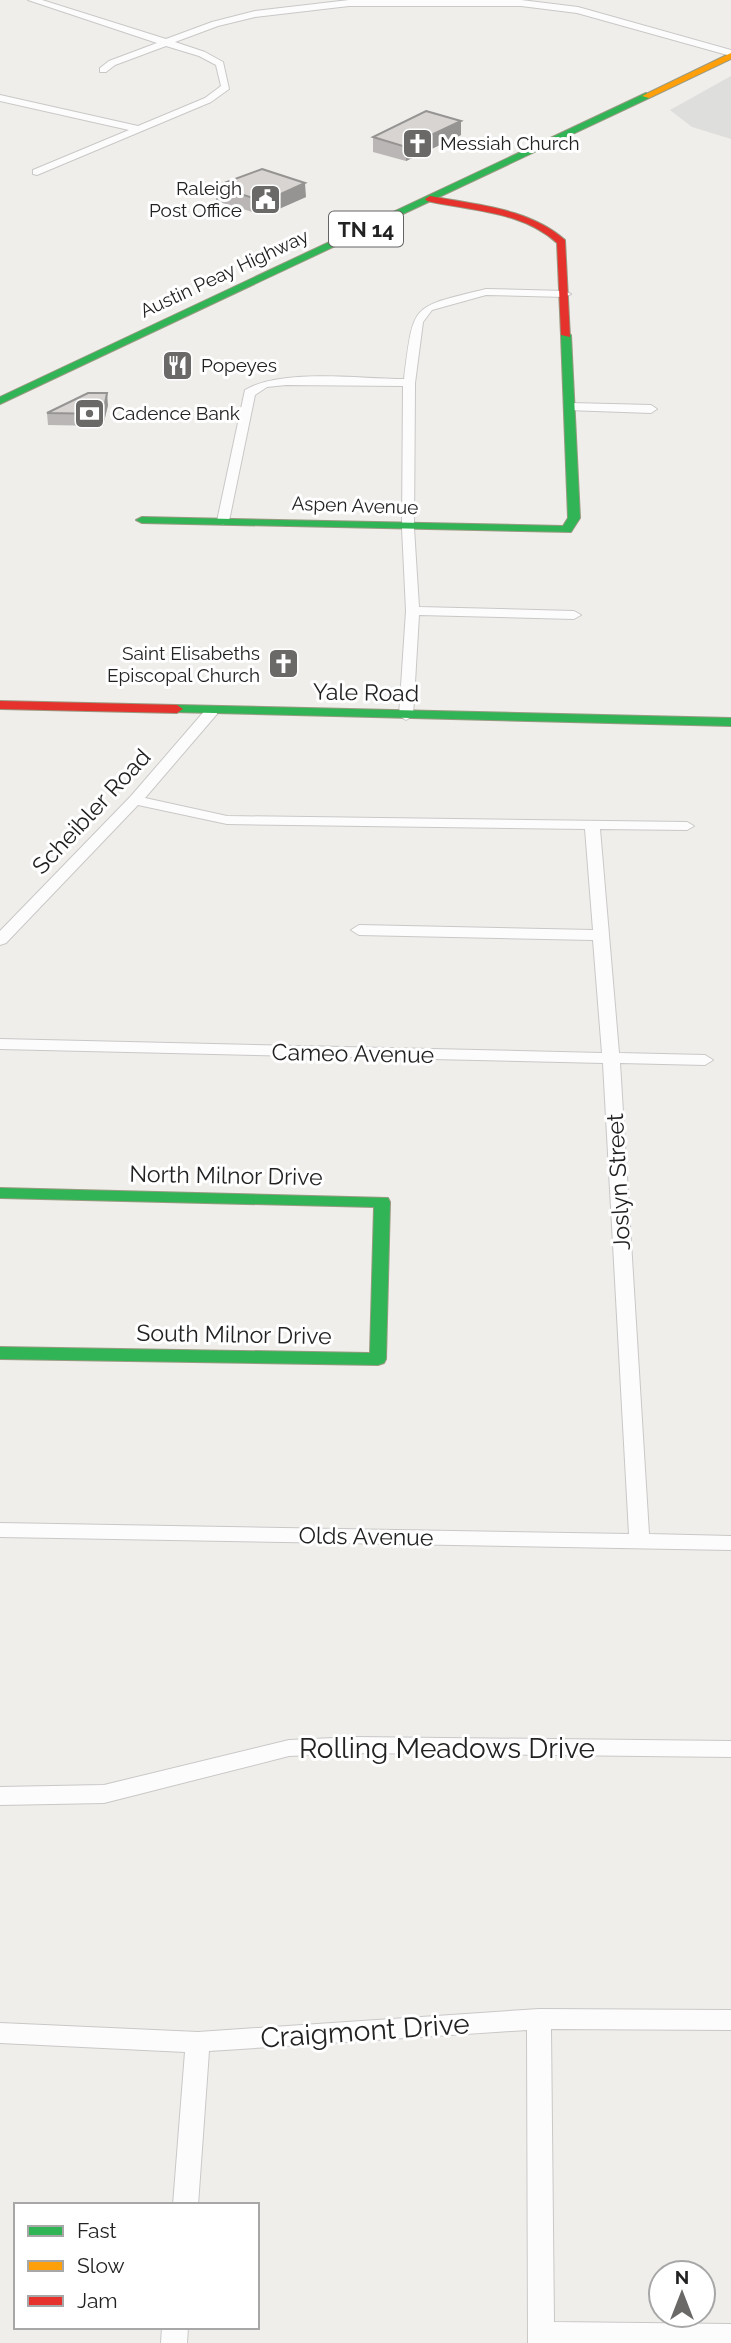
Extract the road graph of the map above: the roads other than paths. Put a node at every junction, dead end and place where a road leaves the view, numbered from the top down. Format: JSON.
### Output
{"nodes":[{"id":1,"x":33,"y":0,"type":"edge"},
{"id":2,"x":289,"y":0,"type":"edge"},
{"id":3,"x":298,"y":8,"type":"junction"},
{"id":4,"x":166,"y":42,"type":"junction"},
{"id":5,"x":731,"y":54,"type":"edge"},
{"id":6,"x":103,"y":70,"type":"dead end"},
{"id":7,"x":0,"y":98,"type":"edge"},
{"id":8,"x":138,"y":129,"type":"junction"},
{"id":9,"x":37,"y":172,"type":"dead end"},
{"id":10,"x":430,"y":199,"type":"junction"},
{"id":11,"x":565,"y":294,"type":"junction"},
{"id":12,"x":409,"y":383,"type":"junction"},
{"id":13,"x":0,"y":401,"type":"edge"},
{"id":14,"x":571,"y":407,"type":"junction"},
{"id":15,"x":651,"y":409,"type":"dead end"},
{"id":16,"x":142,"y":520,"type":"dead end"},
{"id":17,"x":223,"y":521,"type":"junction"},
{"id":18,"x":408,"y":528,"type":"junction"},
{"id":19,"x":413,"y":611,"type":"junction"},
{"id":20,"x":574,"y":615,"type":"dead end"},
{"id":21,"x":0,"y":705,"type":"edge"},
{"id":22,"x":212,"y":710,"type":"junction"},
{"id":23,"x":731,"y":713,"type":"edge"},
{"id":24,"x":406,"y":716,"type":"junction"},
{"id":25,"x":712,"y":722,"type":"junction"},
{"id":26,"x":731,"y":722,"type":"edge"},
{"id":27,"x":134,"y":800,"type":"junction"},
{"id":28,"x":592,"y":825,"type":"junction"},
{"id":29,"x":687,"y":826,"type":"dead end"},
{"id":30,"x":359,"y":930,"type":"dead end"},
{"id":31,"x":601,"y":935,"type":"junction"},
{"id":32,"x":0,"y":940,"type":"edge"},
{"id":33,"x":0,"y":1044,"type":"edge"},
{"id":34,"x":611,"y":1059,"type":"junction"},
{"id":35,"x":705,"y":1060,"type":"dead end"},
{"id":36,"x":0,"y":1193,"type":"edge"},
{"id":37,"x":381,"y":1271,"type":"joint"},
{"id":38,"x":0,"y":1353,"type":"edge"},
{"id":39,"x":0,"y":1530,"type":"edge"},
{"id":40,"x":639,"y":1541,"type":"junction"},
{"id":41,"x":731,"y":1543,"type":"edge"},
{"id":42,"x":731,"y":1749,"type":"edge"},
{"id":43,"x":0,"y":1796,"type":"edge"},
{"id":44,"x":539,"y":2019,"type":"junction"},
{"id":45,"x":731,"y":2020,"type":"edge"},
{"id":46,"x":0,"y":2033,"type":"edge"},
{"id":47,"x":198,"y":2042,"type":"junction"},
{"id":48,"x":185,"y":2203,"type":"edge"},
{"id":49,"x":731,"y":2336,"type":"edge"},
{"id":50,"x":541,"y":2339,"type":"edge"}],
"edges":[{"from":1,"to":4,"type":"street"},
{"from":2,"to":3,"type":"street"},
{"from":3,"to":4,"type":"street"},
{"from":3,"to":5,"type":"street"},
{"from":4,"to":6,"type":"street"},
{"from":4,"to":8,"type":"street"},
{"from":5,"to":10,"type":"street","name":"Austin Peay Highway","number":"TN 14"},
{"from":7,"to":8,"type":"street"},
{"from":8,"to":9,"type":"street"},
{"from":10,"to":11,"type":"street"},
{"from":10,"to":13,"type":"street","name":"Austin Peay Highway","number":"TN 14"},
{"from":11,"to":12,"type":"street"},
{"from":11,"to":14,"type":"street"},
{"from":12,"to":17,"type":"street"},
{"from":12,"to":18,"type":"street"},
{"from":14,"to":15,"type":"street"},
{"from":14,"to":18,"type":"street","name":"Aspen Avenue"},
{"from":16,"to":17,"type":"street","name":"Aspen Avenue"},
{"from":17,"to":18,"type":"street","name":"Aspen Avenue"},
{"from":18,"to":19,"type":"street"},
{"from":19,"to":20,"type":"street"},
{"from":19,"to":24,"type":"street"},
{"from":21,"to":22,"type":"street","name":"Yale Road"},
{"from":22,"to":24,"type":"street","name":"Yale Road"},
{"from":22,"to":27,"type":"street","name":"Scheibler Road"},
{"from":23,"to":25,"type":"street"},
{"from":24,"to":25,"type":"street","name":"Yale Road"},
{"from":25,"to":26,"type":"street","name":"Yale Road"},
{"from":27,"to":28,"type":"street"},
{"from":27,"to":32,"type":"street","name":"Scheibler Road"},
{"from":28,"to":29,"type":"street"},
{"from":28,"to":31,"type":"street","name":"Joslyn Street"},
{"from":30,"to":31,"type":"street"},
{"from":31,"to":34,"type":"street","name":"Joslyn Street"},
{"from":33,"to":34,"type":"street","name":"Cameo Avenue"},
{"from":34,"to":35,"type":"street","name":"Cameo Avenue"},
{"from":34,"to":40,"type":"street","name":"Joslyn Street"},
{"from":36,"to":37,"type":"street","name":"North Milnor Drive"},
{"from":37,"to":38,"type":"street","name":"South Milnor Drive"},
{"from":39,"to":40,"type":"street","name":"Olds Avenue"},
{"from":40,"to":41,"type":"street","name":"Olds Avenue"},
{"from":42,"to":43,"type":"street","name":"Rolling Meadows Drive"},
{"from":44,"to":45,"type":"street","name":"Craigmont Drive"},
{"from":44,"to":47,"type":"street","name":"Craigmont Drive"},
{"from":44,"to":50,"type":"street"},
{"from":46,"to":47,"type":"street","name":"Craigmont Drive"},
{"from":47,"to":48,"type":"street"},
{"from":49,"to":50,"type":"street"}]}
